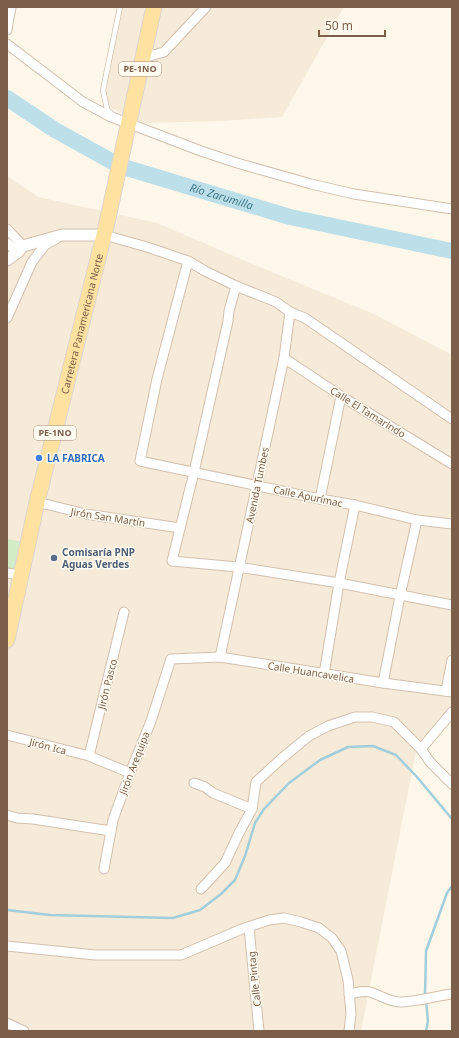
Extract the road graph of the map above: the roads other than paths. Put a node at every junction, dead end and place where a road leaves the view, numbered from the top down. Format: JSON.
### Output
{"nodes":[{"id":1,"x":11,"y":7,"type":"edge"},
{"id":2,"x":120,"y":7,"type":"edge"},
{"id":3,"x":154,"y":7,"type":"edge"},
{"id":4,"x":206,"y":7,"type":"edge"},
{"id":5,"x":7,"y":30,"type":"edge"},
{"id":6,"x":7,"y":44,"type":"edge"},
{"id":7,"x":143,"y":58,"type":"junction"},
{"id":8,"x":124,"y":124,"type":"junction"},
{"id":9,"x":452,"y":209,"type":"edge"},
{"id":10,"x":7,"y":229,"type":"edge"},
{"id":11,"x":105,"y":231,"type":"junction"},
{"id":12,"x":62,"y":235,"type":"junction"},
{"id":13,"x":7,"y":242,"type":"edge"},
{"id":14,"x":21,"y":249,"type":"junction"},
{"id":15,"x":7,"y":260,"type":"edge"},
{"id":16,"x":188,"y":261,"type":"junction"},
{"id":17,"x":236,"y":286,"type":"junction"},
{"id":18,"x":290,"y":312,"type":"junction"},
{"id":19,"x":7,"y":318,"type":"edge"},
{"id":20,"x":284,"y":358,"type":"junction"},
{"id":21,"x":341,"y":396,"type":"junction"},
{"id":22,"x":452,"y":418,"type":"edge"},
{"id":23,"x":452,"y":464,"type":"edge"},
{"id":24,"x":194,"y":472,"type":"junction"},
{"id":25,"x":257,"y":485,"type":"junction"},
{"id":26,"x":320,"y":499,"type":"junction"},
{"id":27,"x":37,"y":502,"type":"junction"},
{"id":28,"x":355,"y":506,"type":"junction"},
{"id":29,"x":417,"y":520,"type":"junction"},
{"id":30,"x":452,"y":524,"type":"edge"},
{"id":31,"x":180,"y":528,"type":"junction"},
{"id":32,"x":238,"y":567,"type":"junction"},
{"id":33,"x":14,"y":574,"type":"edge"},
{"id":34,"x":339,"y":583,"type":"junction"},
{"id":35,"x":400,"y":596,"type":"junction"},
{"id":36,"x":452,"y":605,"type":"edge"},
{"id":37,"x":124,"y":612,"type":"dead end"},
{"id":38,"x":7,"y":640,"type":"edge"},
{"id":39,"x":220,"y":657,"type":"junction"},
{"id":40,"x":171,"y":659,"type":"joint"},
{"id":41,"x":452,"y":660,"type":"edge"},
{"id":42,"x":324,"y":674,"type":"junction"},
{"id":43,"x":383,"y":683,"type":"junction"},
{"id":44,"x":449,"y":691,"type":"edge"},
{"id":45,"x":452,"y":712,"type":"edge"},
{"id":46,"x":7,"y":735,"type":"edge"},
{"id":47,"x":421,"y":748,"type":"junction"},
{"id":48,"x":89,"y":756,"type":"junction"},
{"id":49,"x":130,"y":773,"type":"junction"},
{"id":50,"x":194,"y":783,"type":"dead end"},
{"id":51,"x":452,"y":784,"type":"edge"},
{"id":52,"x":252,"y":808,"type":"junction"},
{"id":53,"x":7,"y":815,"type":"edge"},
{"id":54,"x":111,"y":831,"type":"junction"},
{"id":55,"x":104,"y":869,"type":"dead end"},
{"id":56,"x":201,"y":889,"type":"dead end"},
{"id":57,"x":249,"y":928,"type":"junction"},
{"id":58,"x":7,"y":946,"type":"edge"},
{"id":59,"x":349,"y":994,"type":"junction"},
{"id":60,"x":452,"y":994,"type":"edge"},
{"id":61,"x":7,"y":1023,"type":"edge"},
{"id":62,"x":21,"y":1030,"type":"edge"},
{"id":63,"x":259,"y":1031,"type":"edge"},
{"id":64,"x":349,"y":1031,"type":"edge"}],
"edges":[{"from":1,"to":5,"type":"street"},
{"from":2,"to":8,"type":"lane"},
{"from":3,"to":7,"type":"main road","name":"Carretera Panamericana Norte","number":"PE-1NO"},
{"from":4,"to":7,"type":"street"},
{"from":6,"to":8,"type":"street"},
{"from":7,"to":8,"type":"main road","name":"Carretera Panamericana Norte","number":"PE-1NO"},
{"from":8,"to":9,"type":"street"},
{"from":8,"to":11,"type":"main road","name":"Carretera Panamericana Norte","number":"PE-1NO"},
{"from":10,"to":14,"type":"street"},
{"from":11,"to":12,"type":"street"},
{"from":11,"to":16,"type":"street"},
{"from":11,"to":27,"type":"main road","name":"Carretera Panamericana Norte","number":"PE-1NO"},
{"from":12,"to":14,"type":"street"},
{"from":12,"to":19,"type":"street"},
{"from":13,"to":14,"type":"street"},
{"from":14,"to":15,"type":"street"},
{"from":16,"to":17,"type":"street"},
{"from":16,"to":24,"type":"street","name":"Calle Apurímac"},
{"from":17,"to":18,"type":"street"},
{"from":17,"to":24,"type":"street"},
{"from":18,"to":20,"type":"street","name":"Avenida Tumbes"},
{"from":18,"to":22,"type":"street"},
{"from":20,"to":21,"type":"street","name":"Calle El Tamarindo"},
{"from":20,"to":25,"type":"street","name":"Avenida Tumbes"},
{"from":21,"to":23,"type":"street","name":"Calle El Tamarindo"},
{"from":21,"to":26,"type":"street"},
{"from":24,"to":25,"type":"street","name":"Calle Apurímac"},
{"from":24,"to":31,"type":"street"},
{"from":25,"to":26,"type":"street","name":"Calle Apurímac"},
{"from":25,"to":32,"type":"street","name":"Avenida Tumbes"},
{"from":26,"to":28,"type":"street","name":"Calle Apurímac"},
{"from":27,"to":31,"type":"street","name":"Jirón San Martín"},
{"from":27,"to":33,"type":"main road","name":"Carretera Panamericana Norte","number":"PE-1NO"},
{"from":28,"to":29,"type":"street","name":"Calle Apurímac"},
{"from":28,"to":34,"type":"street"},
{"from":29,"to":30,"type":"street","name":"Calle Apurímac"},
{"from":29,"to":35,"type":"street"},
{"from":31,"to":32,"type":"street"},
{"from":32,"to":34,"type":"street"},
{"from":32,"to":39,"type":"street","name":"Avenida Tumbes"},
{"from":33,"to":38,"type":"main road","name":"Carretera Panamericana Norte","number":"PE-1NO"},
{"from":34,"to":35,"type":"street"},
{"from":34,"to":42,"type":"street"},
{"from":35,"to":36,"type":"street"},
{"from":35,"to":43,"type":"street"},
{"from":37,"to":48,"type":"street","name":"Jirón Pasco"},
{"from":39,"to":40,"type":"street","name":"Calle Huancavelica"},
{"from":39,"to":42,"type":"street","name":"Calle Huancavelica"},
{"from":40,"to":49,"type":"street","name":"Jirón Arequipa"},
{"from":41,"to":44,"type":"street"},
{"from":42,"to":43,"type":"street","name":"Calle Huancavelica"},
{"from":43,"to":44,"type":"street","name":"Calle Huancavelica"},
{"from":45,"to":47,"type":"street"},
{"from":46,"to":48,"type":"street","name":"Jirón Ica"},
{"from":47,"to":51,"type":"street"},
{"from":47,"to":52,"type":"street"},
{"from":48,"to":49,"type":"street","name":"Jirón Ica"},
{"from":49,"to":54,"type":"street","name":"Jirón Arequipa"},
{"from":50,"to":52,"type":"street"},
{"from":52,"to":56,"type":"street"},
{"from":53,"to":54,"type":"street"},
{"from":54,"to":55,"type":"street","name":"Jirón Arequipa"},
{"from":57,"to":58,"type":"street"},
{"from":57,"to":59,"type":"street"},
{"from":57,"to":63,"type":"street","name":"Calle Pintag"},
{"from":59,"to":60,"type":"street"},
{"from":59,"to":64,"type":"street"},
{"from":61,"to":62,"type":"street"}]}
